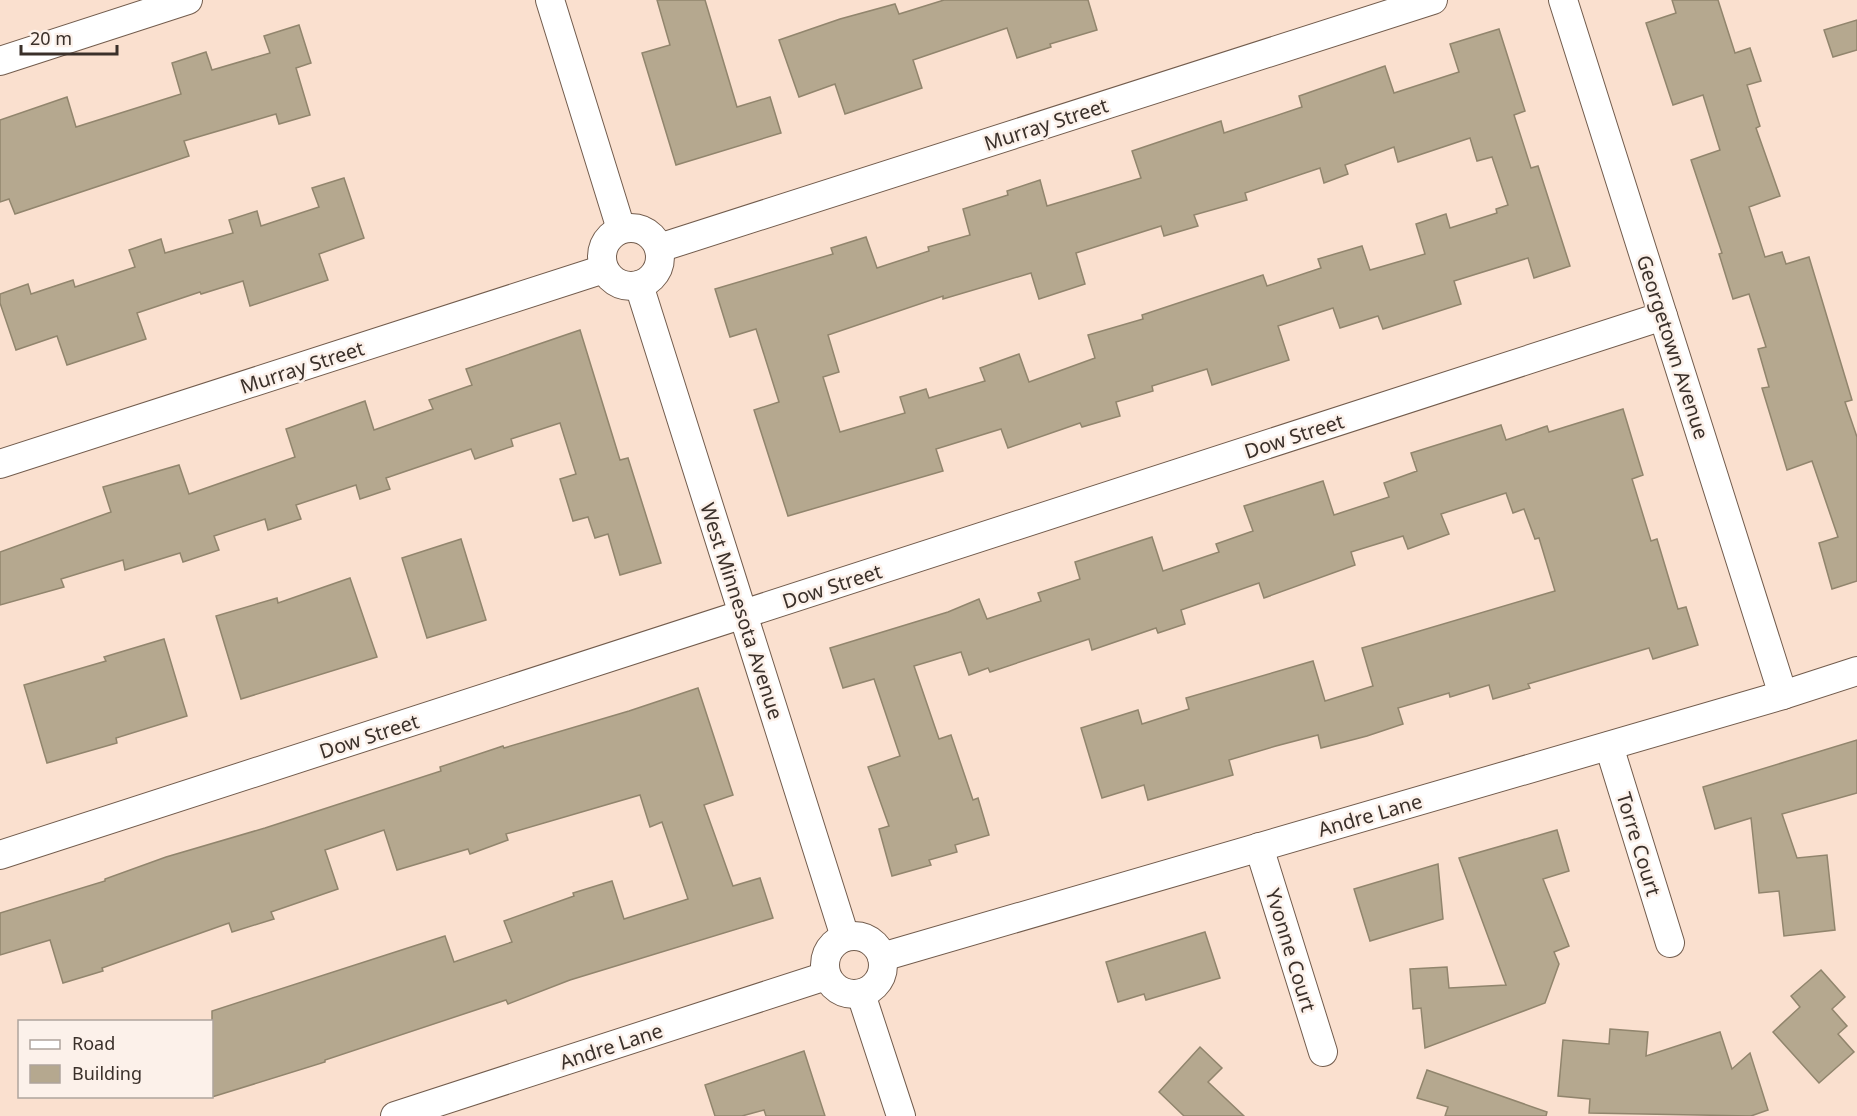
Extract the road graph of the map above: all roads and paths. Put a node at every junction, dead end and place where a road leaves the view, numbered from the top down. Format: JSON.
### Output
{"nodes":[{"id":1,"x":188,"y":0,"type":"edge"},
{"id":2,"x":550,"y":0,"type":"edge"},
{"id":3,"x":1433,"y":0,"type":"edge"},
{"id":4,"x":1563,"y":0,"type":"edge"},
{"id":5,"x":0,"y":61,"type":"edge"},
{"id":6,"x":621,"y":229,"type":"junction"},
{"id":7,"x":659,"y":248,"type":"junction"},
{"id":8,"x":604,"y":269,"type":"junction"},
{"id":9,"x":639,"y":285,"type":"junction"},
{"id":10,"x":1663,"y":316,"type":"junction"},
{"id":11,"x":0,"y":464,"type":"edge"},
{"id":12,"x":743,"y":615,"type":"junction"},
{"id":13,"x":1857,"y":671,"type":"edge"},
{"id":14,"x":1783,"y":695,"type":"junction"},
{"id":15,"x":1609,"y":746,"type":"junction"},
{"id":16,"x":1259,"y":847,"type":"junction"},
{"id":17,"x":0,"y":855,"type":"edge"},
{"id":18,"x":845,"y":937,"type":"junction"},
{"id":19,"x":1670,"y":943,"type":"dead end"},
{"id":20,"x":882,"y":957,"type":"junction"},
{"id":21,"x":826,"y":976,"type":"junction"},
{"id":22,"x":861,"y":994,"type":"junction"},
{"id":23,"x":1323,"y":1052,"type":"dead end"},
{"id":24,"x":395,"y":1116,"type":"edge"},
{"id":25,"x":901,"y":1116,"type":"edge"}],
"edges":[{"from":1,"to":5,"type":"street"},
{"from":2,"to":6,"type":"street"},
{"from":3,"to":7,"type":"street","name":"Murray Street"},
{"from":4,"to":10,"type":"street","name":"Georgetown Avenue"},
{"from":6,"to":7,"type":"street"},
{"from":6,"to":8,"type":"street"},
{"from":7,"to":9,"type":"street"},
{"from":8,"to":9,"type":"street"},
{"from":8,"to":11,"type":"street","name":"Murray Street"},
{"from":9,"to":12,"type":"street","name":"West Minnesota Avenue"},
{"from":10,"to":12,"type":"street","name":"Dow Street"},
{"from":10,"to":14,"type":"street","name":"Georgetown Avenue"},
{"from":12,"to":17,"type":"street","name":"Dow Street"},
{"from":12,"to":18,"type":"street","name":"West Minnesota Avenue"},
{"from":13,"to":14,"type":"street","name":"Andre Lane"},
{"from":14,"to":15,"type":"street","name":"Andre Lane"},
{"from":15,"to":16,"type":"street","name":"Andre Lane"},
{"from":15,"to":19,"type":"street","name":"Torre Court"},
{"from":16,"to":20,"type":"street","name":"Andre Lane"},
{"from":16,"to":23,"type":"street","name":"Yvonne Court"},
{"from":18,"to":20,"type":"street"},
{"from":18,"to":21,"type":"street"},
{"from":20,"to":22,"type":"street"},
{"from":21,"to":22,"type":"street"},
{"from":21,"to":24,"type":"street","name":"Andre Lane"},
{"from":22,"to":25,"type":"street"}]}
